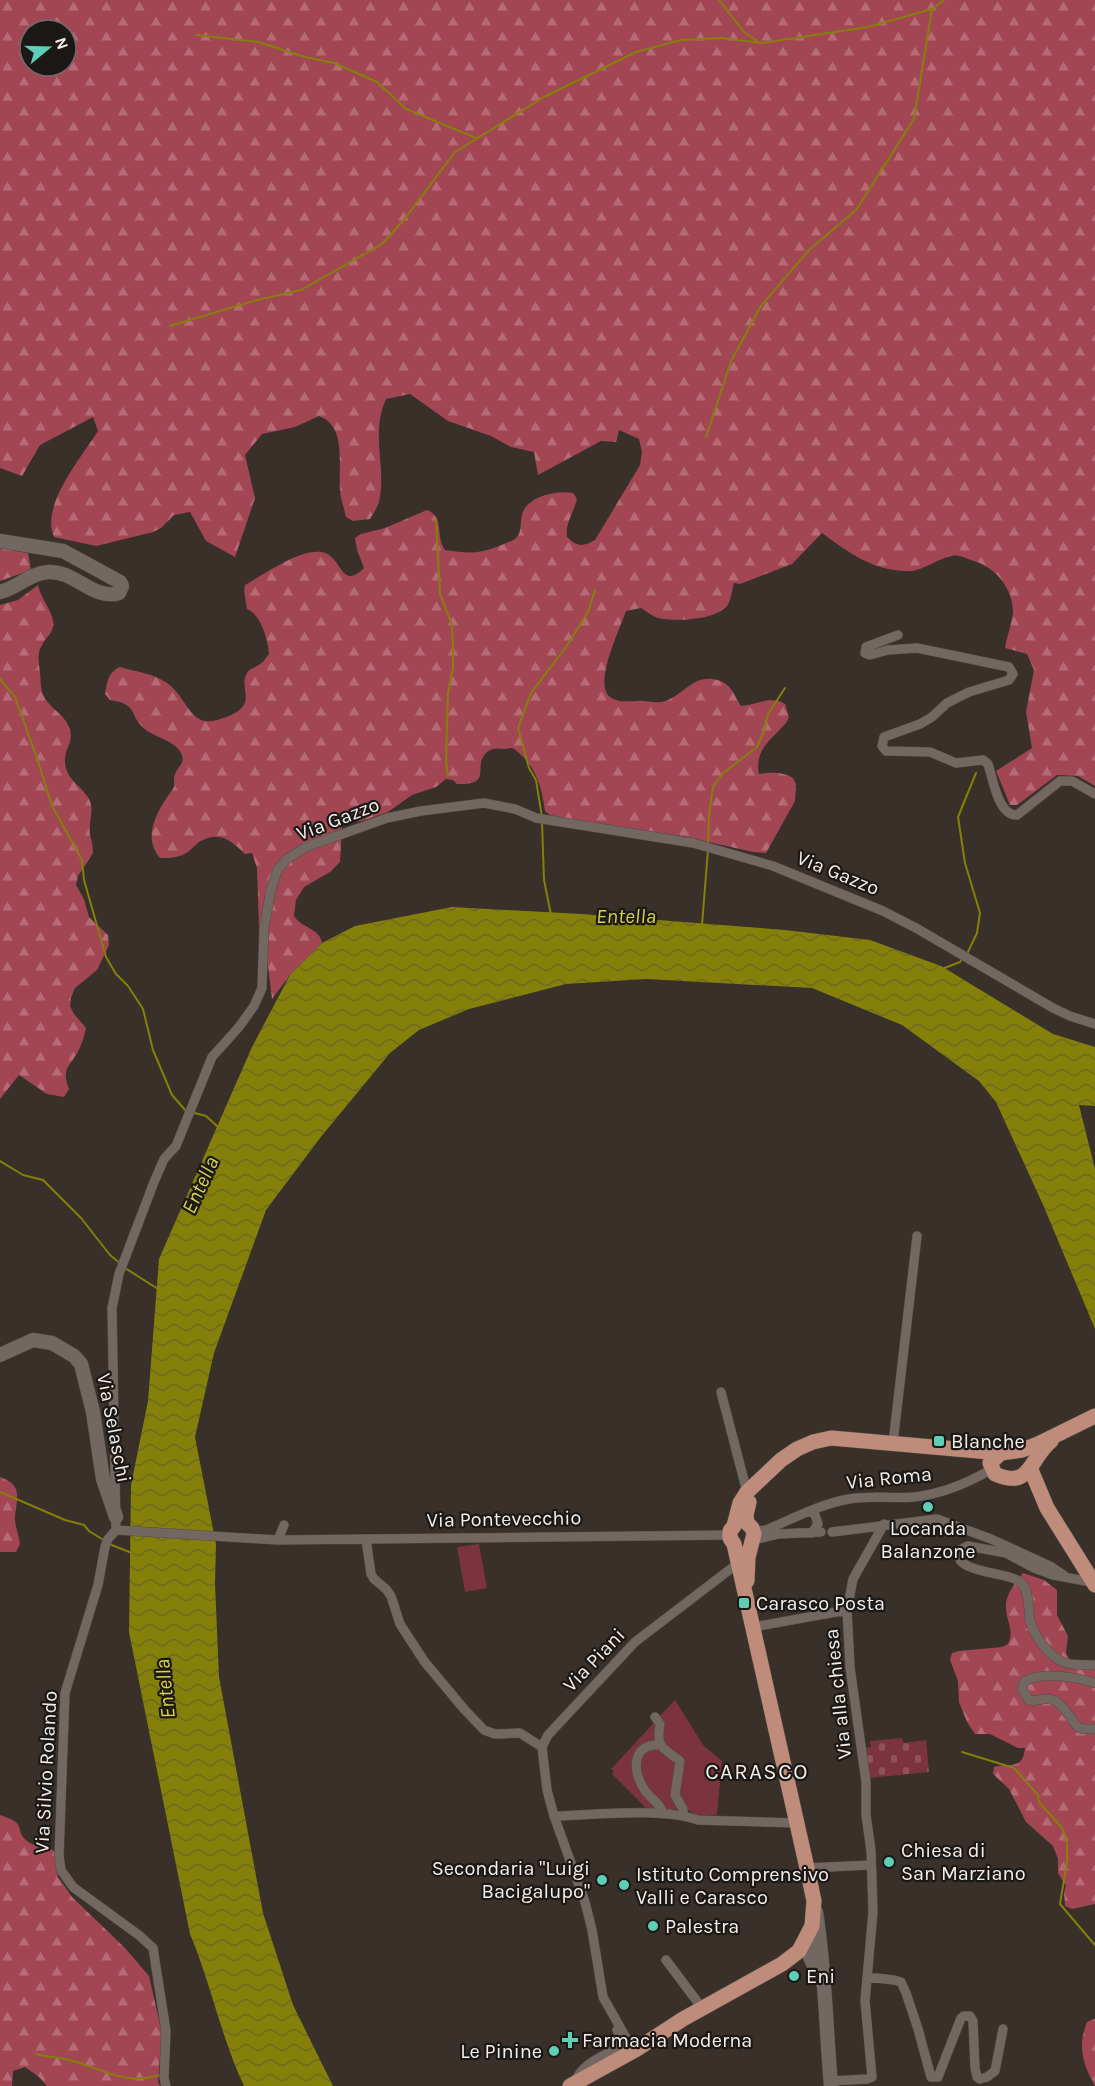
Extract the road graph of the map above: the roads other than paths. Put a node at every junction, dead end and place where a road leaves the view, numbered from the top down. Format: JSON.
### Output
{"nodes":[{"id":1,"x":0,"y":541,"type":"edge"},
{"id":2,"x":0,"y":592,"type":"edge"},
{"id":3,"x":898,"y":635,"type":"dead end"},
{"id":4,"x":1095,"y":794,"type":"edge"},
{"id":5,"x":1095,"y":1024,"type":"edge"},
{"id":6,"x":917,"y":1236,"type":"dead end"},
{"id":7,"x":0,"y":1354,"type":"edge"},
{"id":8,"x":721,"y":1392,"type":"dead end"},
{"id":9,"x":1095,"y":1416,"type":"edge"},
{"id":10,"x":1055,"y":1437,"type":"junction"},
{"id":11,"x":893,"y":1443,"type":"junction"},
{"id":12,"x":1022,"y":1450,"type":"junction"},
{"id":13,"x":994,"y":1461,"type":"junction"},
{"id":14,"x":1031,"y":1467,"type":"junction"},
{"id":15,"x":1015,"y":1479,"type":"junction"},
{"id":16,"x":758,"y":1480,"type":"junction"},
{"id":17,"x":747,"y":1492,"type":"junction"},
{"id":18,"x":1047,"y":1508,"type":"junction"},
{"id":19,"x":811,"y":1512,"type":"junction"},
{"id":20,"x":884,"y":1524,"type":"junction"},
{"id":21,"x":284,"y":1525,"type":"dead end"},
{"id":22,"x":117,"y":1526,"type":"junction"},
{"id":23,"x":822,"y":1532,"type":"junction"},
{"id":24,"x":743,"y":1535,"type":"junction"},
{"id":25,"x":366,"y":1539,"type":"junction"},
{"id":26,"x":276,"y":1540,"type":"junction"},
{"id":27,"x":737,"y":1564,"type":"junction"},
{"id":28,"x":1068,"y":1578,"type":"junction"},
{"id":29,"x":1093,"y":1583,"type":"edge"},
{"id":30,"x":750,"y":1609,"type":"junction"},
{"id":31,"x":847,"y":1610,"type":"junction"},
{"id":32,"x":754,"y":1627,"type":"junction"},
{"id":33,"x":1095,"y":1665,"type":"edge"},
{"id":34,"x":1095,"y":1683,"type":"edge"},
{"id":35,"x":655,"y":1717,"type":"dead end"},
{"id":36,"x":1095,"y":1729,"type":"edge"},
{"id":37,"x":660,"y":1745,"type":"junction"},
{"id":38,"x":542,"y":1747,"type":"junction"},
{"id":39,"x":663,"y":1814,"type":"junction"},
{"id":40,"x":683,"y":1815,"type":"junction"},
{"id":41,"x":554,"y":1816,"type":"junction"},
{"id":42,"x":797,"y":1823,"type":"junction"},
{"id":43,"x":871,"y":1867,"type":"junction"},
{"id":44,"x":807,"y":1868,"type":"junction"},
{"id":45,"x":814,"y":1901,"type":"junction"},
{"id":46,"x":808,"y":1933,"type":"junction"},
{"id":47,"x":822,"y":1953,"type":"junction"},
{"id":48,"x":666,"y":1960,"type":"dead end"},
{"id":49,"x":782,"y":1964,"type":"junction"},
{"id":50,"x":867,"y":1977,"type":"junction"},
{"id":51,"x":823,"y":1988,"type":"junction"},
{"id":52,"x":702,"y":2008,"type":"junction"},
{"id":53,"x":612,"y":2014,"type":"junction"},
{"id":54,"x":1003,"y":2029,"type":"dead end"},
{"id":55,"x":637,"y":2049,"type":"junction"},
{"id":56,"x":831,"y":2084,"type":"edge"},
{"id":57,"x":572,"y":2085,"type":"edge"},
{"id":58,"x":166,"y":2086,"type":"edge"}],
"edges":[{"from":1,"to":2,"type":"street"},
{"from":3,"to":4,"type":"street"},
{"from":5,"to":22,"type":"street","name":"Via Gazzo"},
{"from":6,"to":11,"type":"street"},
{"from":7,"to":22,"type":"street","name":"Via Selaschi"},
{"from":8,"to":17,"type":"street"},
{"from":9,"to":10,"type":"main road"},
{"from":10,"to":12,"type":"main road"},
{"from":10,"to":14,"type":"main road"},
{"from":11,"to":13,"type":"main road"},
{"from":11,"to":16,"type":"main road"},
{"from":12,"to":13,"type":"main road"},
{"from":12,"to":14,"type":"main road"},
{"from":13,"to":15,"type":"main road"},
{"from":13,"to":19,"type":"street","name":"Via Roma"},
{"from":14,"to":15,"type":"main road"},
{"from":14,"to":18,"type":"main road"},
{"from":15,"to":18,"type":"main road"},
{"from":16,"to":17,"type":"main road"},
{"from":16,"to":24,"type":"main road"},
{"from":17,"to":24,"type":"main road"},
{"from":18,"to":29,"type":"main road"},
{"from":19,"to":23,"type":"street"},
{"from":19,"to":24,"type":"street","name":"Via Roma"},
{"from":20,"to":23,"type":"street"},
{"from":20,"to":28,"type":"street"},
{"from":20,"to":31,"type":"street","name":"Via alla chiesa"},
{"from":21,"to":26,"type":"street"},
{"from":22,"to":26,"type":"street","name":"Via Pontevecchio"},
{"from":22,"to":58,"type":"street","name":"Via Silvio Rolando"},
{"from":23,"to":24,"type":"street"},
{"from":24,"to":25,"type":"street","name":"Via Pontevecchio"},
{"from":24,"to":27,"type":"main road"},
{"from":24,"to":30,"type":"main road"},
{"from":25,"to":26,"type":"street","name":"Via Pontevecchio"},
{"from":25,"to":38,"type":"street"},
{"from":27,"to":30,"type":"main road"},
{"from":27,"to":38,"type":"street","name":"Via Piani"},
{"from":28,"to":29,"type":"street"},
{"from":28,"to":33,"type":"street"},
{"from":30,"to":32,"type":"main road"},
{"from":31,"to":32,"type":"street"},
{"from":31,"to":43,"type":"street","name":"Via alla chiesa"},
{"from":32,"to":42,"type":"main road"},
{"from":34,"to":36,"type":"street"},
{"from":35,"to":37,"type":"street"},
{"from":37,"to":39,"type":"street"},
{"from":37,"to":40,"type":"street"},
{"from":38,"to":41,"type":"street"},
{"from":39,"to":40,"type":"street"},
{"from":39,"to":41,"type":"street"},
{"from":40,"to":42,"type":"street"},
{"from":41,"to":53,"type":"street"},
{"from":42,"to":44,"type":"main road"},
{"from":43,"to":44,"type":"street"},
{"from":43,"to":50,"type":"street","name":"Via alla chiesa"},
{"from":44,"to":45,"type":"main road"},
{"from":45,"to":46,"type":"main road"},
{"from":45,"to":47,"type":"street"},
{"from":46,"to":47,"type":"street"},
{"from":46,"to":49,"type":"main road"},
{"from":46,"to":51,"type":"street"},
{"from":47,"to":51,"type":"street"},
{"from":48,"to":52,"type":"street"},
{"from":49,"to":51,"type":"street"},
{"from":49,"to":52,"type":"main road"},
{"from":50,"to":54,"type":"street"},
{"from":50,"to":56,"type":"street","name":"Via alla chiesa"},
{"from":51,"to":56,"type":"street"},
{"from":52,"to":55,"type":"main road"},
{"from":53,"to":55,"type":"street"},
{"from":53,"to":57,"type":"street"},
{"from":55,"to":57,"type":"main road"}]}
